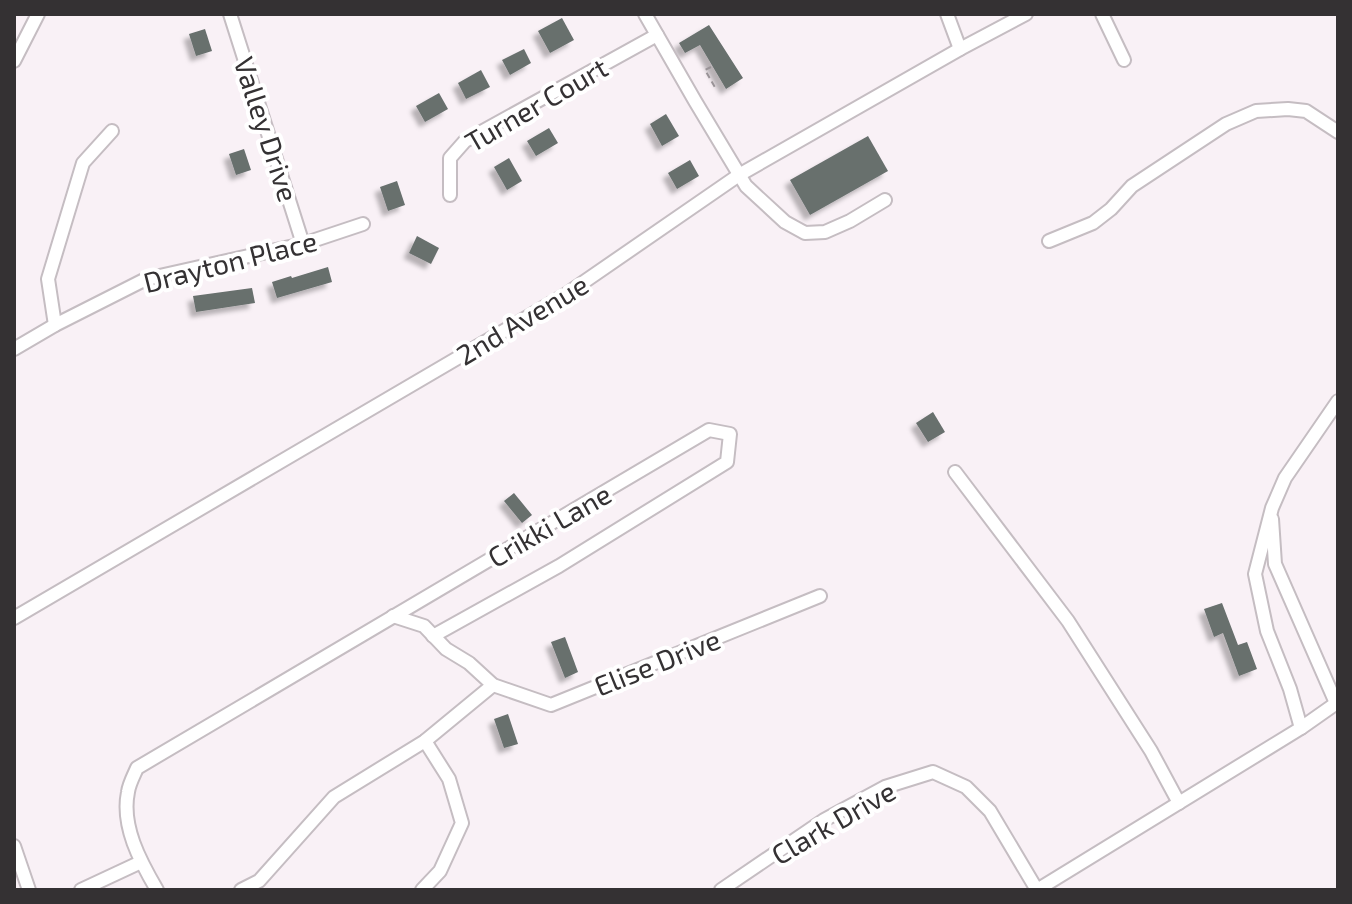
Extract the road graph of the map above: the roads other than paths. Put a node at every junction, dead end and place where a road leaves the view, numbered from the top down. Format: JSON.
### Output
{"nodes":[{"id":1,"x":38,"y":14,"type":"edge"},
{"id":2,"x":230,"y":14,"type":"edge"},
{"id":3,"x":645,"y":14,"type":"edge"},
{"id":4,"x":947,"y":14,"type":"edge"},
{"id":5,"x":1026,"y":14,"type":"edge"},
{"id":6,"x":1102,"y":14,"type":"edge"},
{"id":7,"x":657,"y":35,"type":"junction"},
{"id":8,"x":960,"y":49,"type":"junction"},
{"id":9,"x":1124,"y":60,"type":"dead end"},
{"id":10,"x":14,"y":61,"type":"edge"},
{"id":11,"x":112,"y":131,"type":"dead end"},
{"id":12,"x":1338,"y":132,"type":"edge"},
{"id":13,"x":739,"y":175,"type":"junction"},
{"id":14,"x":450,"y":195,"type":"dead end"},
{"id":15,"x":885,"y":200,"type":"dead end"},
{"id":16,"x":363,"y":224,"type":"dead end"},
{"id":17,"x":1049,"y":241,"type":"dead end"},
{"id":18,"x":303,"y":244,"type":"junction"},
{"id":19,"x":55,"y":325,"type":"junction"},
{"id":20,"x":14,"y":349,"type":"edge"},
{"id":21,"x":1338,"y":401,"type":"edge"},
{"id":22,"x":955,"y":472,"type":"dead end"},
{"id":23,"x":1272,"y":508,"type":"junction"},
{"id":24,"x":820,"y":596,"type":"dead end"},
{"id":25,"x":393,"y":616,"type":"junction"},
{"id":26,"x":14,"y":618,"type":"edge"},
{"id":27,"x":433,"y":636,"type":"junction"},
{"id":28,"x":493,"y":685,"type":"junction"},
{"id":29,"x":1337,"y":702,"type":"edge"},
{"id":30,"x":1301,"y":728,"type":"junction"},
{"id":31,"x":425,"y":741,"type":"junction"},
{"id":32,"x":1179,"y":803,"type":"junction"},
{"id":33,"x":14,"y":846,"type":"edge"},
{"id":34,"x":141,"y":862,"type":"junction"},
{"id":35,"x":29,"y":890,"type":"edge"},
{"id":36,"x":81,"y":890,"type":"edge"},
{"id":37,"x":157,"y":890,"type":"edge"},
{"id":38,"x":241,"y":890,"type":"edge"},
{"id":39,"x":422,"y":890,"type":"edge"},
{"id":40,"x":721,"y":890,"type":"edge"},
{"id":41,"x":1037,"y":890,"type":"edge"}],
"edges":[{"from":1,"to":10,"type":"street"},
{"from":2,"to":18,"type":"street","name":"Valley Drive"},
{"from":3,"to":7,"type":"street"},
{"from":4,"to":8,"type":"street"},
{"from":5,"to":8,"type":"street","name":"2nd Avenue"},
{"from":6,"to":9,"type":"street"},
{"from":7,"to":13,"type":"street"},
{"from":7,"to":14,"type":"street","name":"Turner Court"},
{"from":8,"to":13,"type":"street","name":"2nd Avenue"},
{"from":11,"to":19,"type":"street"},
{"from":12,"to":17,"type":"street"},
{"from":13,"to":15,"type":"street"},
{"from":13,"to":26,"type":"street","name":"2nd Avenue"},
{"from":16,"to":18,"type":"street","name":"Drayton Place"},
{"from":18,"to":19,"type":"street","name":"Drayton Place"},
{"from":19,"to":20,"type":"street","name":"Drayton Place"},
{"from":21,"to":23,"type":"street"},
{"from":22,"to":32,"type":"street"},
{"from":23,"to":29,"type":"street"},
{"from":23,"to":30,"type":"street"},
{"from":24,"to":28,"type":"street","name":"Elise Drive"},
{"from":25,"to":27,"type":"street","name":"Elise Drive"},
{"from":25,"to":27,"type":"street","name":"Crikki Lane"},
{"from":25,"to":34,"type":"street","name":"Crikki Lane"},
{"from":27,"to":28,"type":"street","name":"Elise Drive"},
{"from":28,"to":31,"type":"street"},
{"from":29,"to":30,"type":"street"},
{"from":30,"to":32,"type":"street"},
{"from":31,"to":38,"type":"street"},
{"from":31,"to":39,"type":"street"},
{"from":32,"to":41,"type":"street"},
{"from":33,"to":35,"type":"street"},
{"from":34,"to":36,"type":"street"},
{"from":34,"to":37,"type":"street","name":"Crikki Lane"},
{"from":40,"to":41,"type":"street","name":"Clark Drive"}]}
